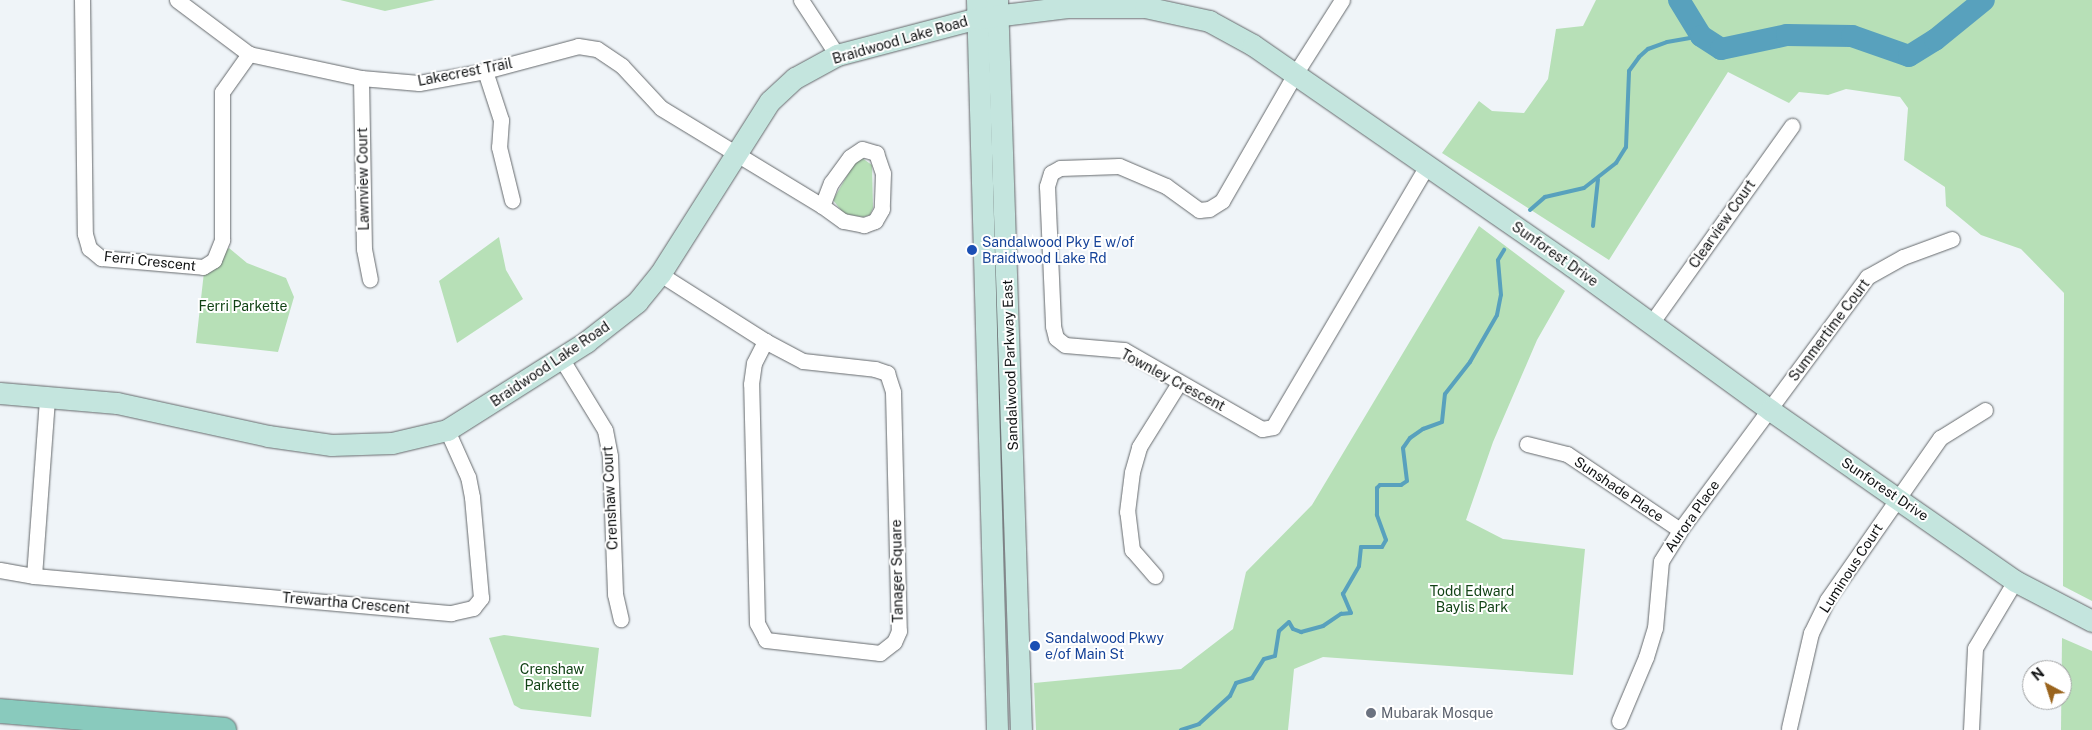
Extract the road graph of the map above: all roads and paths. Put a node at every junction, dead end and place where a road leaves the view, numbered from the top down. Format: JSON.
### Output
{"nodes":[{"id":1,"x":82,"y":0,"type":"edge"},
{"id":2,"x":177,"y":0,"type":"edge"},
{"id":3,"x":801,"y":0,"type":"edge"},
{"id":4,"x":1342,"y":0,"type":"edge"},
{"id":5,"x":1172,"y":5,"type":"edge"},
{"id":6,"x":987,"y":8,"type":"edge"},
{"id":7,"x":249,"y":54,"type":"junction"},
{"id":8,"x":837,"y":55,"type":"junction"},
{"id":9,"x":486,"y":71,"type":"junction"},
{"id":10,"x":1295,"y":74,"type":"junction"},
{"id":11,"x":361,"y":78,"type":"junction"},
{"id":12,"x":1792,"y":126,"type":"dead end"},
{"id":13,"x":734,"y":154,"type":"junction"},
{"id":14,"x":1427,"y":166,"type":"junction"},
{"id":15,"x":512,"y":200,"type":"dead end"},
{"id":16,"x":822,"y":206,"type":"junction"},
{"id":17,"x":1952,"y":239,"type":"dead end"},
{"id":18,"x":660,"y":274,"type":"junction"},
{"id":19,"x":370,"y":279,"type":"dead end"},
{"id":20,"x":1652,"y":322,"type":"junction"},
{"id":21,"x":765,"y":341,"type":"junction"},
{"id":22,"x":561,"y":358,"type":"junction"},
{"id":23,"x":1179,"y":382,"type":"junction"},
{"id":24,"x":0,"y":393,"type":"edge"},
{"id":25,"x":47,"y":398,"type":"junction"},
{"id":26,"x":1770,"y":410,"type":"junction"},
{"id":27,"x":1985,"y":410,"type":"dead end"},
{"id":28,"x":447,"y":430,"type":"junction"},
{"id":29,"x":1527,"y":444,"type":"dead end"},
{"id":30,"x":1898,"y":498,"type":"junction"},
{"id":31,"x":1680,"y":530,"type":"junction"},
{"id":32,"x":0,"y":570,"type":"edge"},
{"id":33,"x":34,"y":576,"type":"junction"},
{"id":34,"x":1155,"y":576,"type":"dead end"},
{"id":35,"x":2015,"y":581,"type":"junction"},
{"id":36,"x":621,"y":619,"type":"dead end"},
{"id":37,"x":2092,"y":621,"type":"edge"},
{"id":38,"x":0,"y":711,"type":"edge"},
{"id":39,"x":1619,"y":721,"type":"dead end"},
{"id":40,"x":1789,"y":728,"type":"dead end"},
{"id":41,"x":224,"y":730,"type":"edge"},
{"id":42,"x":997,"y":730,"type":"edge"},
{"id":43,"x":1021,"y":730,"type":"edge"},
{"id":44,"x":1971,"y":730,"type":"edge"}],
"edges":[{"from":1,"to":7,"type":"street","name":"Ferri Crescent"},
{"from":2,"to":7,"type":"street","name":"Lakecrest Trail"},
{"from":3,"to":8,"type":"street"},
{"from":4,"to":10,"type":"street","name":"Townley Crescent"},
{"from":5,"to":6,"type":"street","name":"Sunforest Drive"},
{"from":5,"to":10,"type":"street","name":"Sunforest Drive"},
{"from":6,"to":8,"type":"street","name":"Braidwood Lake Road"},
{"from":6,"to":42,"type":"street","name":"Sandalwood Parkway East"},
{"from":6,"to":43,"type":"street","name":"Sandalwood Parkway East"},
{"from":7,"to":11,"type":"street","name":"Lakecrest Trail"},
{"from":8,"to":13,"type":"street","name":"Braidwood Lake Road"},
{"from":9,"to":11,"type":"street","name":"Lakecrest Trail"},
{"from":9,"to":13,"type":"street","name":"Lakecrest Trail"},
{"from":9,"to":15,"type":"street"},
{"from":10,"to":14,"type":"street","name":"Sunforest Drive"},
{"from":10,"to":23,"type":"street","name":"Townley Crescent"},
{"from":11,"to":19,"type":"street","name":"Lawnview Court"},
{"from":12,"to":20,"type":"street","name":"Clearview Court"},
{"from":13,"to":16,"type":"street","name":"Lakecrest Trail"},
{"from":13,"to":18,"type":"street","name":"Braidwood Lake Road"},
{"from":14,"to":20,"type":"street","name":"Sunforest Drive"},
{"from":14,"to":23,"type":"street","name":"Townley Crescent"},
{"from":16,"to":16,"type":"street"},
{"from":17,"to":26,"type":"street","name":"Summertime Court"},
{"from":18,"to":21,"type":"street","name":"Tanager Square"},
{"from":18,"to":22,"type":"street","name":"Braidwood Lake Road"},
{"from":20,"to":26,"type":"street","name":"Sunforest Drive"},
{"from":21,"to":21,"type":"street","name":"Tanager Square"},
{"from":22,"to":28,"type":"street","name":"Braidwood Lake Road"},
{"from":22,"to":36,"type":"street","name":"Crenshaw Court"},
{"from":23,"to":34,"type":"street"},
{"from":24,"to":25,"type":"street","name":"Braidwood Lake Road"},
{"from":25,"to":28,"type":"street","name":"Braidwood Lake Road"},
{"from":25,"to":33,"type":"street"},
{"from":26,"to":30,"type":"street","name":"Sunforest Drive"},
{"from":26,"to":31,"type":"street","name":"Aurora Place"},
{"from":27,"to":30,"type":"street","name":"Luminous Court"},
{"from":28,"to":33,"type":"street","name":"Trewartha Crescent"},
{"from":29,"to":31,"type":"street","name":"Sunshade Place"},
{"from":30,"to":35,"type":"street","name":"Sunforest Drive"},
{"from":30,"to":40,"type":"street","name":"Luminous Court"},
{"from":31,"to":39,"type":"street","name":"Aurora Place"},
{"from":32,"to":33,"type":"street","name":"Trewartha Crescent"},
{"from":35,"to":37,"type":"street","name":"Sunforest Drive"},
{"from":35,"to":44,"type":"street"},
{"from":38,"to":41,"type":"main road"}]}
